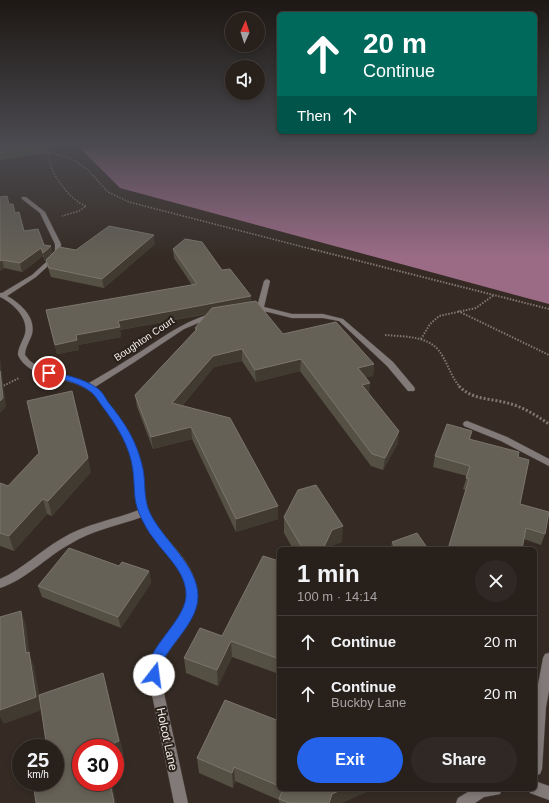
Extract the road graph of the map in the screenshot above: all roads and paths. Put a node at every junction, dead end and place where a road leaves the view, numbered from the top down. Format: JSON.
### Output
{"nodes":[{"id":1,"x":61,"y":182,"type":"edge"},
{"id":2,"x":99,"y":182,"type":"edge"},
{"id":3,"x":24,"y":198,"type":"dead end"},
{"id":4,"x":46,"y":220,"type":"junction"},
{"id":5,"x":267,"y":280,"type":"dead end"},
{"id":6,"x":1,"y":295,"type":"edge"},
{"id":7,"x":494,"y":295,"type":"junction"},
{"id":8,"x":260,"y":308,"type":"junction"},
{"id":9,"x":246,"y":309,"type":"edge"},
{"id":10,"x":549,"y":309,"type":"edge"},
{"id":11,"x":458,"y":311,"type":"junction"},
{"id":12,"x":220,"y":314,"type":"edge"},
{"id":13,"x":353,"y":330,"type":"junction"},
{"id":14,"x":421,"y":339,"type":"junction"},
{"id":15,"x":549,"y":355,"type":"edge"},
{"id":16,"x":89,"y":386,"type":"junction"},
{"id":17,"x":411,"y":389,"type":"dead end"},
{"id":18,"x":468,"y":424,"type":"dead end"},
{"id":19,"x":549,"y":424,"type":"edge"},
{"id":20,"x":549,"y":463,"type":"edge"},
{"id":21,"x":144,"y":512,"type":"junction"},
{"id":22,"x":0,"y":584,"type":"edge"},
{"id":23,"x":549,"y":658,"type":"edge"},
{"id":24,"x":537,"y":744,"type":"edge"},
{"id":25,"x":537,"y":789,"type":"edge"},
{"id":26,"x":482,"y":791,"type":"edge"},
{"id":27,"x":549,"y":793,"type":"edge"},
{"id":28,"x":181,"y":803,"type":"edge"},
{"id":29,"x":463,"y":803,"type":"edge"}],
"edges":[{"from":1,"to":4,"type":"path"},
{"from":2,"to":7,"type":"path"},
{"from":3,"to":4,"type":"street"},
{"from":4,"to":6,"type":"street"},
{"from":5,"to":8,"type":"street"},
{"from":6,"to":16,"type":"street"},
{"from":7,"to":10,"type":"path"},
{"from":7,"to":11,"type":"path"},
{"from":8,"to":9,"type":"street"},
{"from":8,"to":13,"type":"street"},
{"from":11,"to":14,"type":"path"},
{"from":11,"to":15,"type":"path"},
{"from":12,"to":16,"type":"street","name":"Boughton Court"},
{"from":13,"to":14,"type":"path"},
{"from":13,"to":17,"type":"street"},
{"from":14,"to":19,"type":"path"},
{"from":16,"to":21,"type":"street","name":"Holcot Lane"},
{"from":18,"to":20,"type":"street"},
{"from":21,"to":22,"type":"street"},
{"from":21,"to":28,"type":"street","name":"Holcot Lane"},
{"from":23,"to":24,"type":"street"},
{"from":25,"to":27,"type":"street"},
{"from":26,"to":29,"type":"street"}]}
